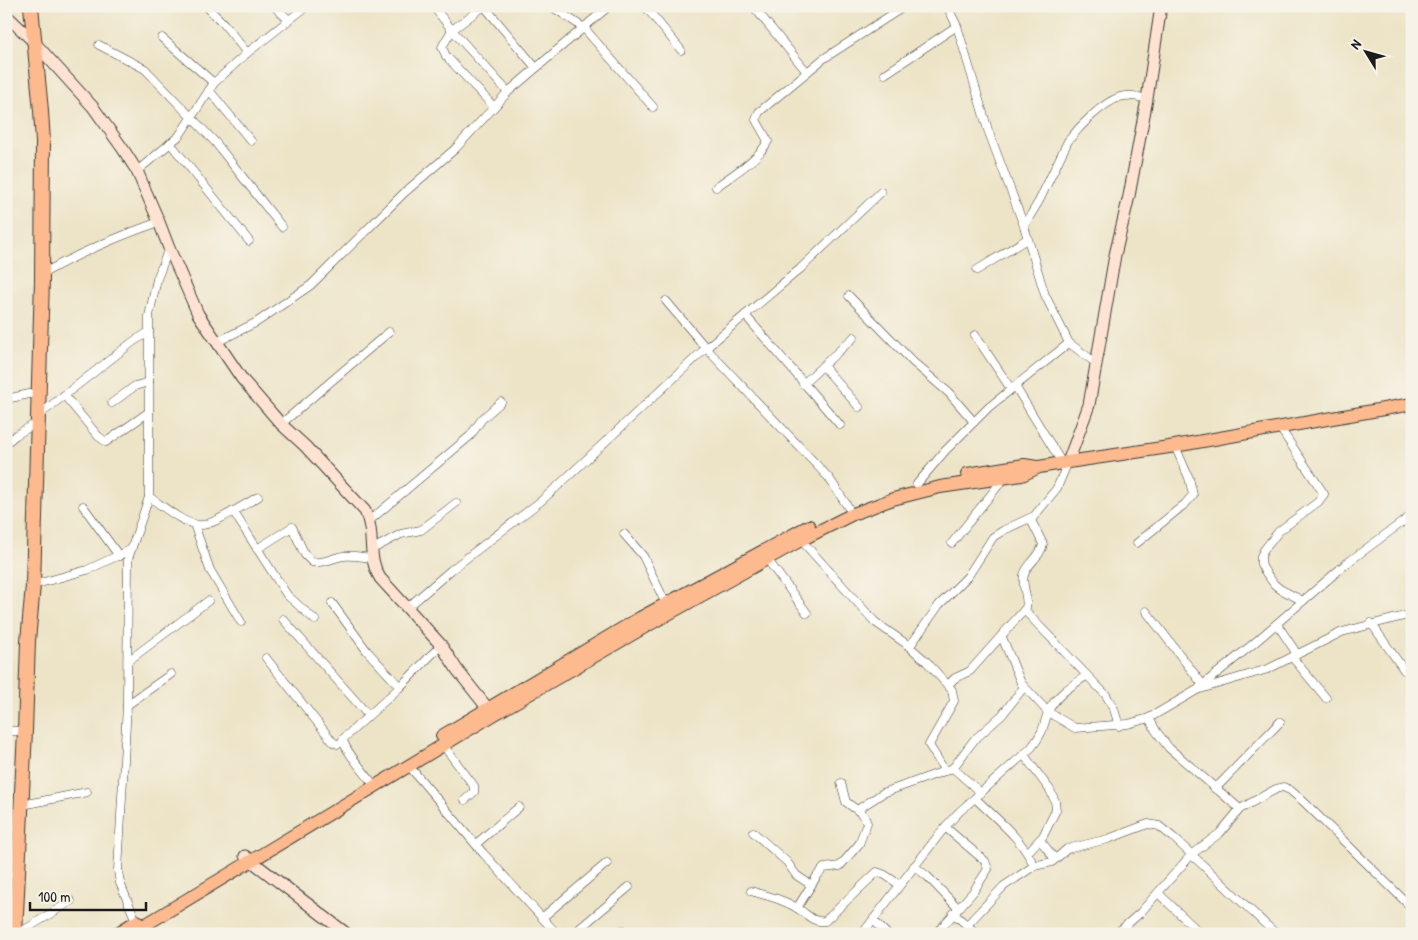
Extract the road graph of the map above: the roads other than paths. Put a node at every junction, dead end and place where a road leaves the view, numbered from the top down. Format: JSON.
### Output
{"nodes":[{"id":1,"x":31,"y":6,"type":"edge"},
{"id":2,"x":206,"y":6,"type":"edge"},
{"id":3,"x":274,"y":6,"type":"edge"},
{"id":4,"x":307,"y":6,"type":"edge"},
{"id":5,"x":484,"y":6,"type":"edge"},
{"id":6,"x":551,"y":6,"type":"edge"},
{"id":7,"x":610,"y":6,"type":"edge"},
{"id":8,"x":645,"y":6,"type":"edge"},
{"id":9,"x":754,"y":6,"type":"edge"},
{"id":10,"x":905,"y":6,"type":"edge"},
{"id":11,"x":947,"y":6,"type":"edge"},
{"id":12,"x":1161,"y":6,"type":"edge"},
{"id":13,"x":438,"y":8,"type":"edge"},
{"id":14,"x":6,"y":15,"type":"edge"},
{"id":15,"x":289,"y":20,"type":"junction"},
{"id":16,"x":957,"y":26,"type":"junction"},
{"id":17,"x":584,"y":28,"type":"junction"},
{"id":18,"x":452,"y":30,"type":"junction"},
{"id":19,"x":162,"y":38,"type":"dead end"},
{"id":20,"x":34,"y":42,"type":"junction"},
{"id":21,"x":99,"y":45,"type":"dead end"},
{"id":22,"x":681,"y":50,"type":"dead end"},
{"id":23,"x":247,"y":52,"type":"junction"},
{"id":24,"x":536,"y":68,"type":"junction"},
{"id":25,"x":807,"y":72,"type":"junction"},
{"id":26,"x":885,"y":74,"type":"dead end"},
{"id":27,"x":214,"y":83,"type":"junction"},
{"id":28,"x":209,"y":90,"type":"junction"},
{"id":29,"x":508,"y":92,"type":"junction"},
{"id":30,"x":1148,"y":99,"type":"junction"},
{"id":31,"x":494,"y":107,"type":"junction"},
{"id":32,"x":653,"y":107,"type":"dead end"},
{"id":33,"x":192,"y":117,"type":"junction"},
{"id":34,"x":251,"y":140,"type":"dead end"},
{"id":35,"x":170,"y":143,"type":"junction"},
{"id":36,"x":137,"y":171,"type":"junction"},
{"id":37,"x":716,"y":187,"type":"dead end"},
{"id":38,"x":881,"y":192,"type":"dead end"},
{"id":39,"x":159,"y":222,"type":"junction"},
{"id":40,"x":1024,"y":226,"type":"junction"},
{"id":41,"x":282,"y":227,"type":"dead end"},
{"id":42,"x":1027,"y":239,"type":"junction"},
{"id":43,"x":249,"y":241,"type":"dead end"},
{"id":44,"x":168,"y":248,"type":"junction"},
{"id":45,"x":977,"y":270,"type":"dead end"},
{"id":46,"x":42,"y":274,"type":"junction"},
{"id":47,"x":849,"y":296,"type":"dead end"},
{"id":48,"x":666,"y":301,"type":"dead end"},
{"id":49,"x":745,"y":315,"type":"junction"},
{"id":50,"x":149,"y":332,"type":"junction"},
{"id":51,"x":389,"y":332,"type":"dead end"},
{"id":52,"x":975,"y":336,"type":"dead end"},
{"id":53,"x":854,"y":337,"type":"dead end"},
{"id":54,"x":217,"y":342,"type":"junction"},
{"id":55,"x":1069,"y":343,"type":"junction"},
{"id":56,"x":706,"y":348,"type":"junction"},
{"id":57,"x":1096,"y":363,"type":"junction"},
{"id":58,"x":823,"y":366,"type":"junction"},
{"id":59,"x":149,"y":382,"type":"junction"},
{"id":60,"x":804,"y":384,"type":"junction"},
{"id":61,"x":1013,"y":388,"type":"junction"},
{"id":62,"x":39,"y":392,"type":"junction"},
{"id":63,"x":64,"y":395,"type":"junction"},
{"id":64,"x":6,"y":399,"type":"edge"},
{"id":65,"x":501,"y":402,"type":"dead end"},
{"id":66,"x":112,"y":403,"type":"dead end"},
{"id":67,"x":1412,"y":404,"type":"edge"},
{"id":68,"x":859,"y":407,"type":"dead end"},
{"id":69,"x":149,"y":412,"type":"junction"},
{"id":70,"x":38,"y":419,"type":"junction"},
{"id":71,"x":974,"y":422,"type":"junction"},
{"id":72,"x":281,"y":424,"type":"junction"},
{"id":73,"x":840,"y":425,"type":"dead end"},
{"id":74,"x":1280,"y":428,"type":"junction"},
{"id":75,"x":6,"y":443,"type":"edge"},
{"id":76,"x":1174,"y":446,"type":"junction"},
{"id":77,"x":1065,"y":463,"type":"junction"},
{"id":78,"x":1039,"y":467,"type":"junction"},
{"id":79,"x":1005,"y":477,"type":"junction"},
{"id":80,"x":917,"y":484,"type":"junction"},
{"id":81,"x":148,"y":497,"type":"junction"},
{"id":82,"x":258,"y":497,"type":"dead end"},
{"id":83,"x":456,"y":503,"type":"dead end"},
{"id":84,"x":83,"y":506,"type":"dead end"},
{"id":85,"x":848,"y":507,"type":"junction"},
{"id":86,"x":233,"y":510,"type":"junction"},
{"id":87,"x":1412,"y":515,"type":"edge"},
{"id":88,"x":1032,"y":517,"type":"junction"},
{"id":89,"x":369,"y":521,"type":"junction"},
{"id":90,"x":194,"y":524,"type":"junction"},
{"id":91,"x":624,"y":534,"type":"dead end"},
{"id":92,"x":801,"y":540,"type":"junction"},
{"id":93,"x":952,"y":543,"type":"dead end"},
{"id":94,"x":1137,"y":543,"type":"dead end"},
{"id":95,"x":257,"y":549,"type":"junction"},
{"id":96,"x":130,"y":550,"type":"junction"},
{"id":97,"x":371,"y":554,"type":"junction"},
{"id":98,"x":119,"y":556,"type":"junction"},
{"id":99,"x":767,"y":559,"type":"junction"},
{"id":100,"x":33,"y":585,"type":"junction"},
{"id":101,"x":208,"y":601,"type":"dead end"},
{"id":102,"x":1303,"y":601,"type":"junction"},
{"id":103,"x":332,"y":603,"type":"dead end"},
{"id":104,"x":666,"y":604,"type":"junction"},
{"id":105,"x":407,"y":608,"type":"junction"},
{"id":106,"x":1024,"y":610,"type":"junction"},
{"id":107,"x":1146,"y":611,"type":"dead end"},
{"id":108,"x":807,"y":613,"type":"dead end"},
{"id":109,"x":1412,"y":614,"type":"edge"},
{"id":110,"x":283,"y":619,"type":"dead end"},
{"id":111,"x":315,"y":620,"type":"dead end"},
{"id":112,"x":241,"y":622,"type":"dead end"},
{"id":113,"x":1371,"y":623,"type":"junction"},
{"id":114,"x":1277,"y":624,"type":"junction"},
{"id":115,"x":1002,"y":637,"type":"junction"},
{"id":116,"x":441,"y":645,"type":"junction"},
{"id":117,"x":910,"y":646,"type":"junction"},
{"id":118,"x":1295,"y":656,"type":"junction"},
{"id":119,"x":266,"y":658,"type":"dead end"},
{"id":120,"x":128,"y":660,"type":"junction"},
{"id":121,"x":1404,"y":670,"type":"dead end"},
{"id":122,"x":171,"y":674,"type":"dead end"},
{"id":123,"x":1086,"y":676,"type":"junction"},
{"id":124,"x":948,"y":684,"type":"junction"},
{"id":125,"x":400,"y":687,"type":"junction"},
{"id":126,"x":1024,"y":687,"type":"junction"},
{"id":127,"x":1200,"y":688,"type":"junction"},
{"id":128,"x":1326,"y":698,"type":"dead end"},
{"id":129,"x":127,"y":705,"type":"junction"},
{"id":130,"x":490,"y":712,"type":"junction"},
{"id":131,"x":1048,"y":712,"type":"junction"},
{"id":132,"x":368,"y":715,"type":"junction"},
{"id":133,"x":1149,"y":718,"type":"junction"},
{"id":134,"x":1280,"y":722,"type":"dead end"},
{"id":135,"x":1119,"y":726,"type":"junction"},
{"id":136,"x":6,"y":731,"type":"edge"},
{"id":137,"x":26,"y":731,"type":"junction"},
{"id":138,"x":343,"y":742,"type":"junction"},
{"id":139,"x":443,"y":745,"type":"junction"},
{"id":140,"x":1024,"y":755,"type":"junction"},
{"id":141,"x":409,"y":766,"type":"junction"},
{"id":142,"x":949,"y":770,"type":"junction"},
{"id":143,"x":370,"y":780,"type":"junction"},
{"id":144,"x":841,"y":783,"type":"dead end"},
{"id":145,"x":1215,"y":788,"type":"junction"},
{"id":146,"x":87,"y":792,"type":"dead end"},
{"id":147,"x":978,"y":796,"type":"junction"},
{"id":148,"x":465,"y":800,"type":"dead end"},
{"id":149,"x":22,"y":805,"type":"junction"},
{"id":150,"x":519,"y":807,"type":"dead end"},
{"id":151,"x":1240,"y":809,"type":"junction"},
{"id":152,"x":857,"y":810,"type":"junction"},
{"id":153,"x":945,"y":827,"type":"junction"},
{"id":154,"x":753,"y":832,"type":"dead end"},
{"id":155,"x":1040,"y":840,"type":"junction"},
{"id":156,"x":476,"y":844,"type":"junction"},
{"id":157,"x":1028,"y":852,"type":"junction"},
{"id":158,"x":1192,"y":854,"type":"junction"},
{"id":159,"x":248,"y":858,"type":"junction"},
{"id":160,"x":1055,"y":859,"type":"junction"},
{"id":161,"x":607,"y":863,"type":"dead end"},
{"id":162,"x":914,"y":866,"type":"junction"},
{"id":163,"x":1034,"y":866,"type":"junction"},
{"id":164,"x":12,"y":874,"type":"edge"},
{"id":165,"x":812,"y":885,"type":"junction"},
{"id":166,"x":900,"y":885,"type":"junction"},
{"id":167,"x":629,"y":887,"type":"dead end"},
{"id":168,"x":751,"y":891,"type":"dead end"},
{"id":169,"x":1158,"y":893,"type":"junction"},
{"id":170,"x":71,"y":901,"type":"dead end"},
{"id":171,"x":797,"y":908,"type":"junction"},
{"id":172,"x":1412,"y":908,"type":"edge"},
{"id":173,"x":955,"y":911,"type":"junction"},
{"id":174,"x":543,"y":917,"type":"junction"},
{"id":175,"x":874,"y":920,"type":"junction"},
{"id":176,"x":967,"y":925,"type":"junction"},
{"id":177,"x":132,"y":930,"type":"edge"},
{"id":178,"x":17,"y":934,"type":"edge"},
{"id":179,"x":116,"y":934,"type":"edge"},
{"id":180,"x":347,"y":934,"type":"edge"},
{"id":181,"x":558,"y":934,"type":"edge"},
{"id":182,"x":573,"y":934,"type":"edge"},
{"id":183,"x":862,"y":934,"type":"edge"},
{"id":184,"x":887,"y":934,"type":"edge"},
{"id":185,"x":936,"y":934,"type":"edge"},
{"id":186,"x":977,"y":934,"type":"edge"},
{"id":187,"x":1116,"y":934,"type":"edge"},
{"id":188,"x":1202,"y":934,"type":"edge"},
{"id":189,"x":1276,"y":934,"type":"edge"}],
"edges":[{"from":1,"to":20,"type":"highway"},
{"from":2,"to":23,"type":"street"},
{"from":3,"to":15,"type":"street"},
{"from":4,"to":15,"type":"street"},
{"from":5,"to":18,"type":"street"},
{"from":5,"to":24,"type":"street"},
{"from":6,"to":17,"type":"street"},
{"from":7,"to":17,"type":"street"},
{"from":8,"to":22,"type":"street"},
{"from":9,"to":25,"type":"street"},
{"from":10,"to":25,"type":"street"},
{"from":11,"to":16,"type":"street"},
{"from":12,"to":30,"type":"street"},
{"from":13,"to":18,"type":"street"},
{"from":14,"to":20,"type":"street"},
{"from":15,"to":23,"type":"street"},
{"from":16,"to":26,"type":"street"},
{"from":16,"to":40,"type":"street"},
{"from":17,"to":24,"type":"street"},
{"from":17,"to":32,"type":"street"},
{"from":18,"to":29,"type":"street"},
{"from":18,"to":31,"type":"street"},
{"from":19,"to":27,"type":"street"},
{"from":20,"to":36,"type":"street"},
{"from":20,"to":46,"type":"highway"},
{"from":21,"to":33,"type":"street"},
{"from":23,"to":27,"type":"street"},
{"from":24,"to":29,"type":"street"},
{"from":25,"to":37,"type":"street"},
{"from":27,"to":28,"type":"street"},
{"from":28,"to":33,"type":"street"},
{"from":28,"to":34,"type":"street"},
{"from":29,"to":31,"type":"street"},
{"from":30,"to":40,"type":"street"},
{"from":30,"to":57,"type":"street"},
{"from":31,"to":54,"type":"street"},
{"from":33,"to":35,"type":"street"},
{"from":33,"to":41,"type":"street"},
{"from":35,"to":36,"type":"street"},
{"from":35,"to":43,"type":"street"},
{"from":36,"to":39,"type":"street"},
{"from":38,"to":49,"type":"street"},
{"from":39,"to":44,"type":"street"},
{"from":39,"to":46,"type":"street"},
{"from":40,"to":42,"type":"street"},
{"from":42,"to":45,"type":"street"},
{"from":42,"to":55,"type":"street"},
{"from":44,"to":50,"type":"street"},
{"from":44,"to":54,"type":"street"},
{"from":46,"to":62,"type":"highway"},
{"from":47,"to":71,"type":"street"},
{"from":48,"to":56,"type":"street"},
{"from":49,"to":56,"type":"street"},
{"from":49,"to":60,"type":"street"},
{"from":50,"to":59,"type":"street"},
{"from":50,"to":63,"type":"street"},
{"from":51,"to":72,"type":"street"},
{"from":52,"to":61,"type":"street"},
{"from":53,"to":58,"type":"street"},
{"from":54,"to":72,"type":"street"},
{"from":55,"to":57,"type":"street"},
{"from":55,"to":61,"type":"street"},
{"from":56,"to":85,"type":"street"},
{"from":56,"to":105,"type":"street"},
{"from":57,"to":77,"type":"street"},
{"from":58,"to":60,"type":"street"},
{"from":58,"to":68,"type":"street"},
{"from":59,"to":66,"type":"street"},
{"from":59,"to":69,"type":"street"},
{"from":60,"to":73,"type":"street"},
{"from":61,"to":71,"type":"street"},
{"from":61,"to":77,"type":"street"},
{"from":62,"to":64,"type":"street"},
{"from":62,"to":70,"type":"highway"},
{"from":63,"to":69,"type":"street"},
{"from":63,"to":70,"type":"street"},
{"from":65,"to":89,"type":"street"},
{"from":67,"to":74,"type":"main road"},
{"from":69,"to":81,"type":"street"},
{"from":70,"to":75,"type":"street"},
{"from":70,"to":100,"type":"highway"},
{"from":71,"to":80,"type":"street"},
{"from":72,"to":89,"type":"street"},
{"from":74,"to":76,"type":"main road"},
{"from":74,"to":102,"type":"street"},
{"from":76,"to":77,"type":"main road"},
{"from":76,"to":94,"type":"street"},
{"from":77,"to":78,"type":"main road"},
{"from":77,"to":88,"type":"street"},
{"from":78,"to":79,"type":"main road"},
{"from":78,"to":80,"type":"main road"},
{"from":79,"to":92,"type":"main road"},
{"from":79,"to":93,"type":"street"},
{"from":80,"to":85,"type":"main road"},
{"from":81,"to":90,"type":"street"},
{"from":81,"to":96,"type":"street"},
{"from":82,"to":86,"type":"street"},
{"from":83,"to":97,"type":"street"},
{"from":84,"to":98,"type":"street"},
{"from":85,"to":104,"type":"main road"},
{"from":86,"to":90,"type":"street"},
{"from":86,"to":95,"type":"street"},
{"from":87,"to":102,"type":"street"},
{"from":88,"to":106,"type":"street"},
{"from":88,"to":117,"type":"street"},
{"from":89,"to":97,"type":"street"},
{"from":90,"to":112,"type":"street"},
{"from":91,"to":104,"type":"street"},
{"from":92,"to":99,"type":"main road"},
{"from":92,"to":117,"type":"street"},
{"from":95,"to":97,"type":"street"},
{"from":95,"to":111,"type":"street"},
{"from":96,"to":98,"type":"street"},
{"from":96,"to":120,"type":"street"},
{"from":97,"to":105,"type":"street"},
{"from":98,"to":100,"type":"street"},
{"from":99,"to":108,"type":"street"},
{"from":99,"to":130,"type":"main road"},
{"from":100,"to":137,"type":"highway"},
{"from":101,"to":120,"type":"street"},
{"from":102,"to":114,"type":"street"},
{"from":103,"to":125,"type":"street"},
{"from":104,"to":130,"type":"main road"},
{"from":105,"to":116,"type":"street"},
{"from":106,"to":115,"type":"street"},
{"from":106,"to":123,"type":"street"},
{"from":107,"to":127,"type":"street"},
{"from":109,"to":113,"type":"street"},
{"from":110,"to":132,"type":"street"},
{"from":113,"to":118,"type":"street"},
{"from":113,"to":121,"type":"street"},
{"from":114,"to":118,"type":"street"},
{"from":114,"to":127,"type":"street"},
{"from":115,"to":124,"type":"street"},
{"from":115,"to":126,"type":"street"},
{"from":116,"to":125,"type":"street"},
{"from":116,"to":130,"type":"street"},
{"from":117,"to":124,"type":"street"},
{"from":118,"to":127,"type":"street"},
{"from":118,"to":128,"type":"street"},
{"from":119,"to":138,"type":"street"},
{"from":120,"to":129,"type":"street"},
{"from":122,"to":129,"type":"street"},
{"from":123,"to":131,"type":"street"},
{"from":123,"to":135,"type":"street"},
{"from":124,"to":142,"type":"street"},
{"from":125,"to":132,"type":"street"},
{"from":126,"to":131,"type":"street"},
{"from":126,"to":142,"type":"street"},
{"from":127,"to":133,"type":"street"},
{"from":129,"to":177,"type":"street"},
{"from":130,"to":139,"type":"main road"},
{"from":130,"to":143,"type":"main road"},
{"from":131,"to":135,"type":"street"},
{"from":131,"to":140,"type":"street"},
{"from":132,"to":138,"type":"street"},
{"from":133,"to":135,"type":"street"},
{"from":133,"to":145,"type":"street"},
{"from":134,"to":145,"type":"street"},
{"from":136,"to":137,"type":"street"},
{"from":137,"to":149,"type":"highway"},
{"from":138,"to":143,"type":"street"},
{"from":139,"to":141,"type":"main road"},
{"from":139,"to":148,"type":"street"},
{"from":140,"to":147,"type":"street"},
{"from":140,"to":155,"type":"street"},
{"from":141,"to":156,"type":"street"},
{"from":141,"to":159,"type":"main road"},
{"from":142,"to":147,"type":"street"},
{"from":142,"to":152,"type":"street"},
{"from":143,"to":159,"type":"main road"},
{"from":144,"to":152,"type":"street"},
{"from":145,"to":151,"type":"street"},
{"from":146,"to":149,"type":"street"},
{"from":147,"to":153,"type":"street"},
{"from":147,"to":157,"type":"street"},
{"from":149,"to":164,"type":"highway"},
{"from":150,"to":156,"type":"street"},
{"from":151,"to":158,"type":"street"},
{"from":151,"to":172,"type":"street"},
{"from":152,"to":165,"type":"street"},
{"from":153,"to":162,"type":"street"},
{"from":153,"to":173,"type":"street"},
{"from":154,"to":165,"type":"street"},
{"from":155,"to":157,"type":"street"},
{"from":155,"to":160,"type":"street"},
{"from":156,"to":174,"type":"street"},
{"from":157,"to":163,"type":"street"},
{"from":158,"to":160,"type":"street"},
{"from":158,"to":169,"type":"street"},
{"from":158,"to":189,"type":"street"},
{"from":159,"to":177,"type":"main road"},
{"from":159,"to":180,"type":"street"},
{"from":160,"to":163,"type":"street"},
{"from":161,"to":174,"type":"street"},
{"from":162,"to":166,"type":"street"},
{"from":162,"to":173,"type":"street"},
{"from":163,"to":176,"type":"street"},
{"from":164,"to":178,"type":"highway"},
{"from":165,"to":171,"type":"street"},
{"from":166,"to":171,"type":"street"},
{"from":166,"to":175,"type":"street"},
{"from":167,"to":182,"type":"street"},
{"from":168,"to":171,"type":"street"},
{"from":169,"to":187,"type":"street"},
{"from":169,"to":188,"type":"street"},
{"from":170,"to":178,"type":"street"},
{"from":173,"to":176,"type":"street"},
{"from":173,"to":185,"type":"street"},
{"from":174,"to":181,"type":"street"},
{"from":175,"to":183,"type":"street"},
{"from":175,"to":184,"type":"street"},
{"from":176,"to":186,"type":"street"},
{"from":177,"to":179,"type":"main road"}]}
